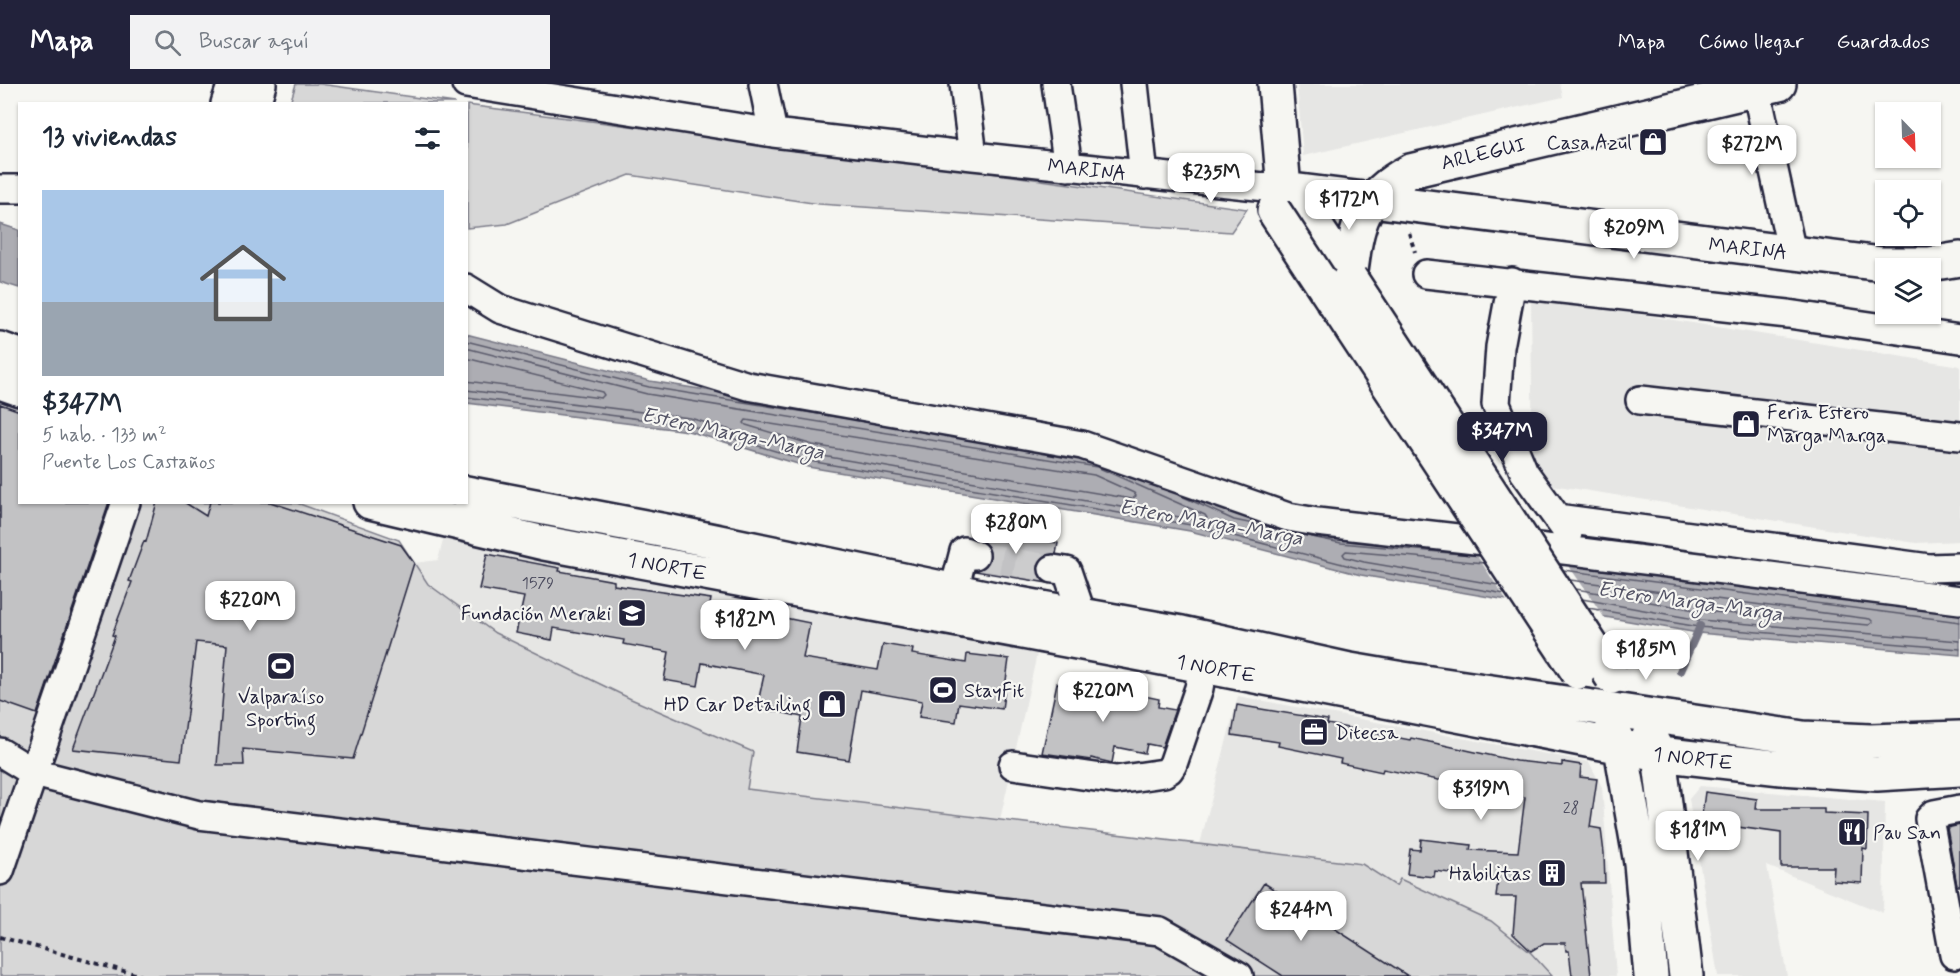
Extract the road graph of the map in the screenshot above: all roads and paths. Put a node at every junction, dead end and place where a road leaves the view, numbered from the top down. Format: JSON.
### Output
{"nodes":[{"id":1,"x":235,"y":84,"type":"edge"},
{"id":2,"x":259,"y":84,"type":"edge"},
{"id":3,"x":466,"y":84,"type":"edge"},
{"id":4,"x":763,"y":84,"type":"edge"},
{"id":5,"x":964,"y":84,"type":"edge"},
{"id":6,"x":1056,"y":84,"type":"edge"},
{"id":7,"x":1134,"y":84,"type":"edge"},
{"id":8,"x":1275,"y":84,"type":"edge"},
{"id":9,"x":1764,"y":86,"type":"edge"},
{"id":10,"x":609,"y":96,"type":"edge"},
{"id":11,"x":229,"y":102,"type":"edge"},
{"id":12,"x":254,"y":102,"type":"edge"},
{"id":13,"x":773,"y":133,"type":"junction"},
{"id":14,"x":973,"y":156,"type":"junction"},
{"id":15,"x":1068,"y":167,"type":"junction"},
{"id":16,"x":1144,"y":175,"type":"junction"},
{"id":17,"x":0,"y":189,"type":"edge"},
{"id":18,"x":18,"y":189,"type":"edge"},
{"id":19,"x":1279,"y":200,"type":"junction"},
{"id":20,"x":1377,"y":209,"type":"junction"},
{"id":21,"x":1792,"y":253,"type":"junction"},
{"id":22,"x":1960,"y":259,"type":"edge"},
{"id":23,"x":1426,"y":274,"type":"joint"},
{"id":24,"x":1350,"y":278,"type":"junction"},
{"id":25,"x":1512,"y":282,"type":"junction"},
{"id":26,"x":468,"y":289,"type":"edge"},
{"id":27,"x":1960,"y":339,"type":"edge"},
{"id":28,"x":0,"y":349,"type":"edge"},
{"id":29,"x":18,"y":355,"type":"edge"},
{"id":30,"x":0,"y":382,"type":"edge"},
{"id":31,"x":18,"y":388,"type":"edge"},
{"id":32,"x":1640,"y":400,"type":"dead end"},
{"id":33,"x":1960,"y":436,"type":"edge"},
{"id":34,"x":468,"y":493,"type":"edge"},
{"id":35,"x":125,"y":504,"type":"edge"},
{"id":36,"x":378,"y":504,"type":"edge"},
{"id":37,"x":1557,"y":518,"type":"junction"},
{"id":38,"x":1581,"y":552,"type":"junction"},
{"id":39,"x":975,"y":555,"type":"dead end"},
{"id":40,"x":1960,"y":567,"type":"edge"},
{"id":41,"x":1053,"y":569,"type":"tunnel mouth"},
{"id":42,"x":954,"y":590,"type":"junction"},
{"id":43,"x":1960,"y":600,"type":"edge"},
{"id":44,"x":1082,"y":615,"type":"junction"},
{"id":45,"x":1203,"y":666,"type":"junction"},
{"id":46,"x":1600,"y":709,"type":"junction"},
{"id":47,"x":1637,"y":714,"type":"junction"},
{"id":48,"x":1960,"y":738,"type":"edge"},
{"id":49,"x":1622,"y":748,"type":"junction"},
{"id":50,"x":0,"y":752,"type":"edge"},
{"id":51,"x":1659,"y":754,"type":"junction"},
{"id":52,"x":1013,"y":765,"type":"dead end"},
{"id":53,"x":1960,"y":768,"type":"edge"},
{"id":54,"x":34,"y":773,"type":"junction"},
{"id":55,"x":1960,"y":809,"type":"edge"},
{"id":56,"x":0,"y":871,"type":"edge"},
{"id":57,"x":0,"y":937,"type":"edge"},
{"id":58,"x":1954,"y":955,"type":"dead end"},
{"id":59,"x":142,"y":976,"type":"edge"},
{"id":60,"x":1239,"y":976,"type":"edge"},
{"id":61,"x":1651,"y":976,"type":"edge"},
{"id":62,"x":1686,"y":976,"type":"edge"}],
"edges":[{"from":1,"to":11,"type":"main road"},
{"from":2,"to":12,"type":"main road"},
{"from":3,"to":10,"type":"street","name":"MARINA"},
{"from":4,"to":13,"type":"street"},
{"from":5,"to":14,"type":"street"},
{"from":6,"to":15,"type":"street"},
{"from":7,"to":16,"type":"street"},
{"from":8,"to":19,"type":"main road"},
{"from":9,"to":20,"type":"main road","name":"ARLEGUI"},
{"from":9,"to":21,"type":"street"},
{"from":10,"to":13,"type":"street","name":"MARINA"},
{"from":13,"to":14,"type":"street","name":"MARINA"},
{"from":14,"to":15,"type":"street","name":"MARINA"},
{"from":15,"to":16,"type":"street","name":"MARINA"},
{"from":16,"to":19,"type":"street","name":"MARINA"},
{"from":17,"to":18,"type":"street"},
{"from":19,"to":20,"type":"main road","name":"MARINA"},
{"from":19,"to":24,"type":"main road"},
{"from":19,"to":46,"type":"main road","bridge":true},
{"from":20,"to":21,"type":"main road","name":"MARINA"},
{"from":20,"to":23,"type":"path"},
{"from":20,"to":24,"type":"main road"},
{"from":21,"to":22,"type":"main road","name":"MARINA"},
{"from":23,"to":25,"type":"street"},
{"from":24,"to":47,"type":"main road","bridge":true},
{"from":25,"to":27,"type":"street"},
{"from":25,"to":37,"type":"street"},
{"from":26,"to":38,"type":"street"},
{"from":28,"to":29,"type":"main road"},
{"from":30,"to":31,"type":"main road"},
{"from":32,"to":33,"type":"street"},
{"from":34,"to":42,"type":"main road","name":"1 NORTE"},
{"from":35,"to":54,"type":"street"},
{"from":36,"to":45,"type":"main road","name":"1 NORTE"},
{"from":37,"to":38,"type":"street"},
{"from":37,"to":40,"type":"street"},
{"from":38,"to":43,"type":"street"},
{"from":39,"to":42,"type":"street"},
{"from":41,"to":44,"type":"street"},
{"from":42,"to":44,"type":"main road","name":"1 NORTE"},
{"from":44,"to":46,"type":"main road","name":"1 NORTE"},
{"from":45,"to":49,"type":"main road","name":"1 NORTE"},
{"from":45,"to":52,"type":"street"},
{"from":46,"to":47,"type":"main road","name":"1 NORTE"},
{"from":46,"to":49,"type":"main road"},
{"from":47,"to":48,"type":"main road","name":"1 NORTE"},
{"from":47,"to":51,"type":"main road"},
{"from":49,"to":51,"type":"main road","name":"1 NORTE"},
{"from":49,"to":61,"type":"main road"},
{"from":50,"to":54,"type":"street"},
{"from":51,"to":53,"type":"main road","name":"1 NORTE"},
{"from":51,"to":62,"type":"main road"},
{"from":54,"to":56,"type":"street"},
{"from":54,"to":60,"type":"street"},
{"from":55,"to":58,"type":"street"},
{"from":57,"to":59,"type":"path"}]}
